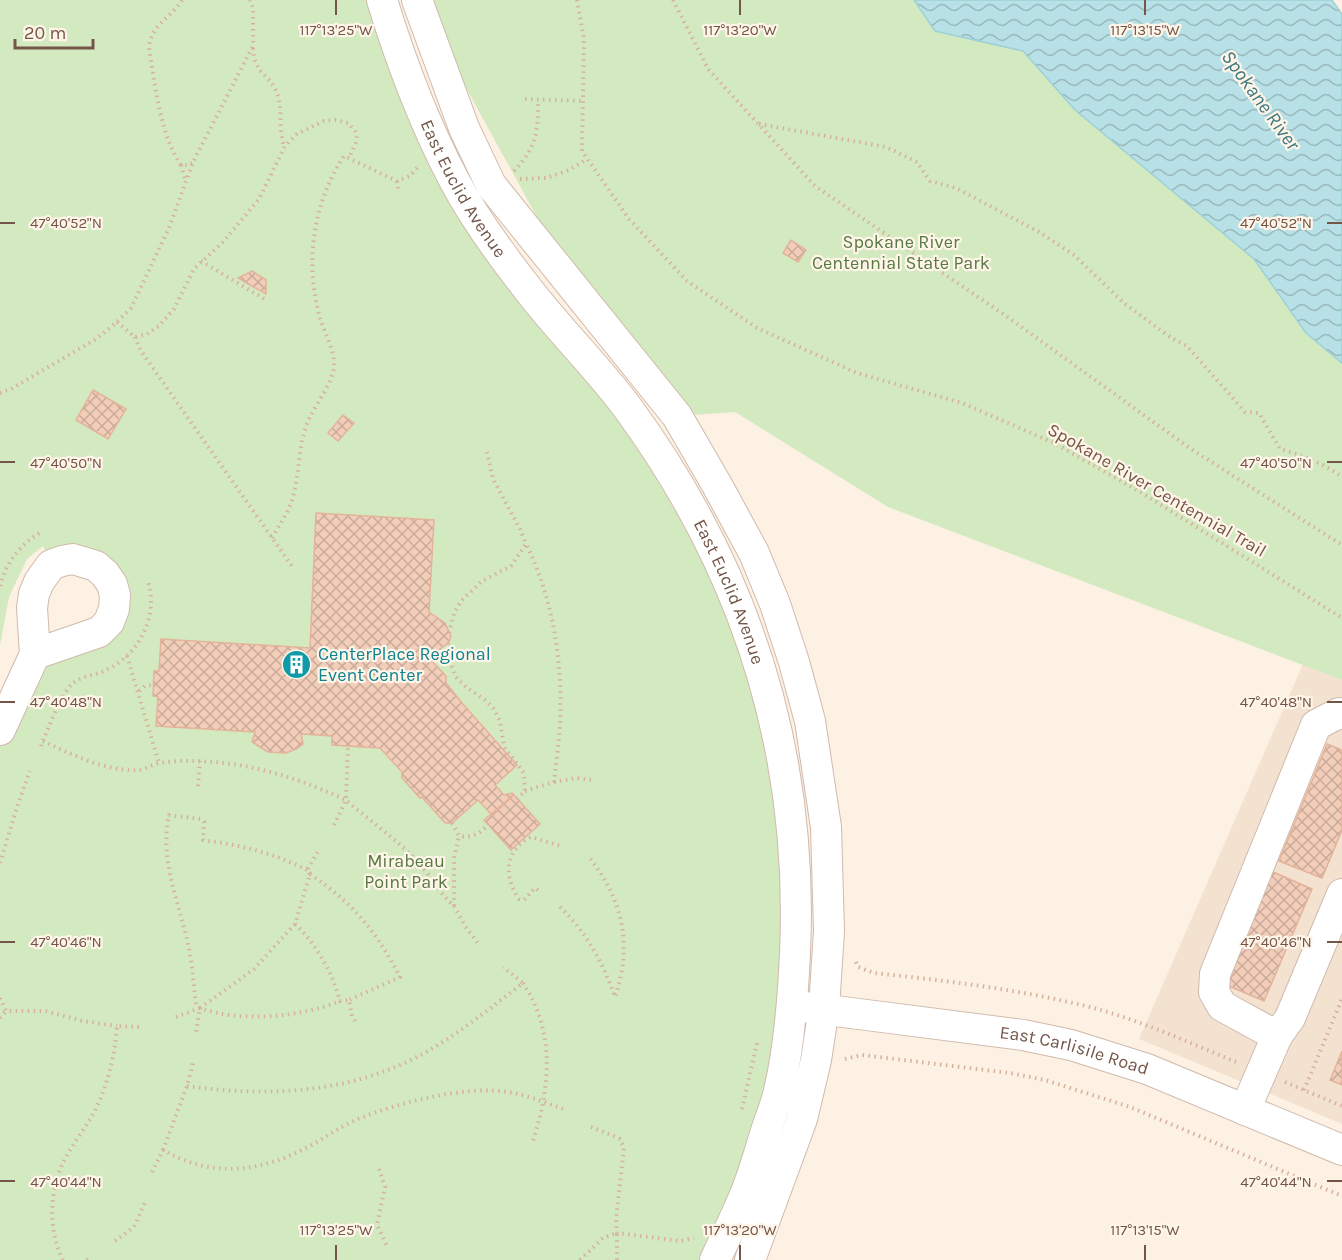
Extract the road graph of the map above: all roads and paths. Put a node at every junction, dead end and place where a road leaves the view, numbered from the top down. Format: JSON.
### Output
{"nodes":[{"id":1,"x":182,"y":0,"type":"edge"},
{"id":2,"x":250,"y":0,"type":"edge"},
{"id":3,"x":382,"y":0,"type":"edge"},
{"id":4,"x":417,"y":0,"type":"edge"},
{"id":5,"x":577,"y":0,"type":"edge"},
{"id":6,"x":673,"y":0,"type":"edge"},
{"id":7,"x":253,"y":46,"type":"junction"},
{"id":8,"x":525,"y":99,"type":"dead end"},
{"id":9,"x":538,"y":100,"type":"junction"},
{"id":10,"x":583,"y":100,"type":"junction"},
{"id":11,"x":758,"y":124,"type":"junction"},
{"id":12,"x":285,"y":146,"type":"junction"},
{"id":13,"x":349,"y":158,"type":"junction"},
{"id":14,"x":588,"y":159,"type":"junction"},
{"id":15,"x":193,"y":162,"type":"junction"},
{"id":16,"x":420,"y":163,"type":"dead end"},
{"id":17,"x":181,"y":165,"type":"junction"},
{"id":18,"x":510,"y":174,"type":"dead end"},
{"id":19,"x":185,"y":180,"type":"junction"},
{"id":20,"x":517,"y":180,"type":"dead end"},
{"id":21,"x":397,"y":181,"type":"junction"},
{"id":22,"x":398,"y":189,"type":"dead end"},
{"id":23,"x":201,"y":261,"type":"junction"},
{"id":24,"x":266,"y":300,"type":"dead end"},
{"id":25,"x":117,"y":322,"type":"junction"},
{"id":26,"x":135,"y":337,"type":"junction"},
{"id":27,"x":0,"y":393,"type":"edge"},
{"id":28,"x":486,"y":448,"type":"dead end"},
{"id":29,"x":1342,"y":477,"type":"edge"},
{"id":30,"x":44,"y":531,"type":"dead end"},
{"id":31,"x":272,"y":538,"type":"junction"},
{"id":32,"x":526,"y":544,"type":"junction"},
{"id":33,"x":1342,"y":545,"type":"edge"},
{"id":34,"x":294,"y":569,"type":"dead end"},
{"id":35,"x":148,"y":581,"type":"dead end"},
{"id":36,"x":0,"y":586,"type":"edge"},
{"id":37,"x":1342,"y":618,"type":"edge"},
{"id":38,"x":449,"y":633,"type":"dead end"},
{"id":39,"x":448,"y":643,"type":"dead end"},
{"id":40,"x":35,"y":654,"type":"dead end"},
{"id":41,"x":127,"y":656,"type":"junction"},
{"id":42,"x":153,"y":685,"type":"dead end"},
{"id":43,"x":139,"y":691,"type":"junction"},
{"id":44,"x":1342,"y":714,"type":"edge"},
{"id":45,"x":0,"y":730,"type":"edge"},
{"id":46,"x":43,"y":741,"type":"junction"},
{"id":47,"x":41,"y":746,"type":"dead end"},
{"id":48,"x":348,"y":746,"type":"dead end"},
{"id":49,"x":200,"y":761,"type":"junction"},
{"id":50,"x":159,"y":763,"type":"junction"},
{"id":51,"x":30,"y":771,"type":"dead end"},
{"id":52,"x":592,"y":780,"type":"dead end"},
{"id":53,"x":554,"y":782,"type":"junction"},
{"id":54,"x":198,"y":786,"type":"dead end"},
{"id":55,"x":525,"y":791,"type":"junction"},
{"id":56,"x":517,"y":799,"type":"dead end"},
{"id":57,"x":346,"y":800,"type":"junction"},
{"id":58,"x":452,"y":823,"type":"dead end"},
{"id":59,"x":334,"y":825,"type":"dead end"},
{"id":60,"x":488,"y":825,"type":"dead end"},
{"id":61,"x":459,"y":836,"type":"junction"},
{"id":62,"x":561,"y":846,"type":"dead end"},
{"id":63,"x":319,"y":850,"type":"dead end"},
{"id":64,"x":588,"y":856,"type":"dead end"},
{"id":65,"x":0,"y":864,"type":"edge"},
{"id":66,"x":309,"y":872,"type":"junction"},
{"id":67,"x":538,"y":890,"type":"dead end"},
{"id":68,"x":1342,"y":894,"type":"edge"},
{"id":69,"x":454,"y":906,"type":"junction"},
{"id":70,"x":560,"y":907,"type":"dead end"},
{"id":71,"x":295,"y":924,"type":"junction"},
{"id":72,"x":480,"y":946,"type":"dead end"},
{"id":73,"x":853,"y":955,"type":"dead end"},
{"id":74,"x":503,"y":967,"type":"dead end"},
{"id":75,"x":522,"y":983,"type":"junction"},
{"id":76,"x":0,"y":998,"type":"edge"},
{"id":77,"x":1342,"y":999,"type":"edge"},
{"id":78,"x":349,"y":1000,"type":"junction"},
{"id":79,"x":340,"y":1001,"type":"junction"},
{"id":80,"x":792,"y":1007,"type":"junction"},
{"id":81,"x":200,"y":1008,"type":"junction"},
{"id":82,"x":824,"y":1008,"type":"junction"},
{"id":83,"x":6,"y":1011,"type":"junction"},
{"id":84,"x":176,"y":1017,"type":"dead end"},
{"id":85,"x":0,"y":1018,"type":"edge"},
{"id":86,"x":357,"y":1024,"type":"dead end"},
{"id":87,"x":117,"y":1026,"type":"junction"},
{"id":88,"x":142,"y":1027,"type":"dead end"},
{"id":89,"x":196,"y":1033,"type":"dead end"},
{"id":90,"x":758,"y":1035,"type":"dead end"},
{"id":91,"x":1277,"y":1036,"type":"junction"},
{"id":92,"x":193,"y":1063,"type":"dead end"},
{"id":93,"x":842,"y":1065,"type":"dead end"},
{"id":94,"x":1261,"y":1072,"type":"junction"},
{"id":95,"x":187,"y":1086,"type":"junction"},
{"id":96,"x":1304,"y":1090,"type":"junction"},
{"id":97,"x":542,"y":1102,"type":"junction"},
{"id":98,"x":1342,"y":1106,"type":"edge"},
{"id":99,"x":566,"y":1110,"type":"dead end"},
{"id":100,"x":1245,"y":1110,"type":"junction"},
{"id":101,"x":740,"y":1114,"type":"dead end"},
{"id":102,"x":591,"y":1127,"type":"dead end"},
{"id":103,"x":533,"y":1141,"type":"dead end"},
{"id":104,"x":163,"y":1150,"type":"junction"},
{"id":105,"x":1342,"y":1150,"type":"edge"},
{"id":106,"x":380,"y":1169,"type":"dead end"},
{"id":107,"x":152,"y":1172,"type":"dead end"},
{"id":108,"x":1342,"y":1196,"type":"edge"},
{"id":109,"x":146,"y":1200,"type":"dead end"},
{"id":110,"x":698,"y":1230,"type":"dead end"},
{"id":111,"x":617,"y":1233,"type":"junction"},
{"id":112,"x":694,"y":1238,"type":"junction"},
{"id":113,"x":115,"y":1241,"type":"dead end"},
{"id":114,"x":387,"y":1246,"type":"dead end"},
{"id":115,"x":702,"y":1255,"type":"edge"},
{"id":116,"x":63,"y":1260,"type":"edge"},
{"id":117,"x":580,"y":1260,"type":"edge"},
{"id":118,"x":617,"y":1260,"type":"edge"},
{"id":119,"x":750,"y":1260,"type":"edge"}],
"edges":[{"from":1,"to":17,"type":"path"},
{"from":2,"to":7,"type":"path"},
{"from":3,"to":80,"type":"street","name":"East Euclid Avenue"},
{"from":4,"to":82,"type":"street","name":"East Euclid Avenue"},
{"from":5,"to":10,"type":"path","name":"Spokane River Centennial Trail"},
{"from":6,"to":11,"type":"path"},
{"from":7,"to":12,"type":"path"},
{"from":7,"to":15,"type":"path"},
{"from":8,"to":9,"type":"path"},
{"from":9,"to":10,"type":"path"},
{"from":9,"to":18,"type":"path"},
{"from":10,"to":14,"type":"path","name":"Spokane River Centennial Trail"},
{"from":11,"to":29,"type":"path"},
{"from":11,"to":33,"type":"path"},
{"from":12,"to":13,"type":"path"},
{"from":12,"to":23,"type":"path"},
{"from":13,"to":21,"type":"path"},
{"from":13,"to":31,"type":"path"},
{"from":14,"to":20,"type":"path"},
{"from":14,"to":37,"type":"path","name":"Spokane River Centennial Trail"},
{"from":15,"to":17,"type":"path"},
{"from":15,"to":19,"type":"path"},
{"from":16,"to":21,"type":"path"},
{"from":17,"to":19,"type":"path"},
{"from":19,"to":25,"type":"path"},
{"from":21,"to":22,"type":"path"},
{"from":23,"to":24,"type":"path"},
{"from":23,"to":26,"type":"path"},
{"from":25,"to":26,"type":"path"},
{"from":25,"to":27,"type":"path"},
{"from":26,"to":31,"type":"path"},
{"from":28,"to":32,"type":"path"},
{"from":30,"to":36,"type":"path"},
{"from":31,"to":34,"type":"path"},
{"from":32,"to":38,"type":"path"},
{"from":32,"to":53,"type":"path"},
{"from":35,"to":41,"type":"path"},
{"from":39,"to":55,"type":"path"},
{"from":40,"to":45,"type":"street"},
{"from":41,"to":43,"type":"path"},
{"from":41,"to":46,"type":"path"},
{"from":42,"to":43,"type":"path"},
{"from":43,"to":50,"type":"path"},
{"from":44,"to":91,"type":"street"},
{"from":46,"to":47,"type":"path"},
{"from":46,"to":50,"type":"path"},
{"from":48,"to":57,"type":"path"},
{"from":49,"to":50,"type":"path"},
{"from":49,"to":54,"type":"path"},
{"from":49,"to":57,"type":"path"},
{"from":51,"to":65,"type":"path"},
{"from":52,"to":53,"type":"path"},
{"from":53,"to":55,"type":"path"},
{"from":55,"to":56,"type":"path"},
{"from":57,"to":59,"type":"path"},
{"from":57,"to":69,"type":"path"},
{"from":58,"to":61,"type":"path"},
{"from":60,"to":61,"type":"path"},
{"from":61,"to":69,"type":"path"},
{"from":62,"to":67,"type":"path"},
{"from":63,"to":66,"type":"path"},
{"from":64,"to":70,"type":"path"},
{"from":66,"to":71,"type":"path"},
{"from":66,"to":78,"type":"path"},
{"from":66,"to":81,"type":"path"},
{"from":68,"to":91,"type":"street"},
{"from":69,"to":72,"type":"path"},
{"from":71,"to":79,"type":"path"},
{"from":71,"to":81,"type":"path"},
{"from":73,"to":94,"type":"path"},
{"from":74,"to":75,"type":"path"},
{"from":75,"to":95,"type":"path"},
{"from":75,"to":97,"type":"path"},
{"from":76,"to":83,"type":"path"},
{"from":77,"to":96,"type":"path"},
{"from":78,"to":79,"type":"path"},
{"from":78,"to":86,"type":"path"},
{"from":79,"to":81,"type":"path"},
{"from":80,"to":82,"type":"street","name":"East Carlisile Road"},
{"from":80,"to":115,"type":"street","name":"East Euclid Avenue"},
{"from":81,"to":84,"type":"path"},
{"from":81,"to":89,"type":"path"},
{"from":82,"to":100,"type":"street","name":"East Carlisile Road"},
{"from":82,"to":119,"type":"street","name":"East Euclid Avenue"},
{"from":83,"to":85,"type":"path"},
{"from":83,"to":87,"type":"path"},
{"from":87,"to":88,"type":"path"},
{"from":87,"to":116,"type":"path"},
{"from":90,"to":101,"type":"path"},
{"from":91,"to":94,"type":"street"},
{"from":92,"to":95,"type":"path"},
{"from":93,"to":108,"type":"path"},
{"from":94,"to":96,"type":"path"},
{"from":94,"to":100,"type":"street"},
{"from":95,"to":104,"type":"path"},
{"from":96,"to":98,"type":"path"},
{"from":97,"to":99,"type":"path"},
{"from":97,"to":103,"type":"path"},
{"from":97,"to":104,"type":"path"},
{"from":100,"to":105,"type":"street","name":"East Carlisile Road"},
{"from":102,"to":111,"type":"path"},
{"from":104,"to":107,"type":"path"},
{"from":106,"to":114,"type":"path"},
{"from":109,"to":113,"type":"path"},
{"from":110,"to":112,"type":"path"},
{"from":111,"to":112,"type":"path"},
{"from":111,"to":117,"type":"path"},
{"from":111,"to":118,"type":"path"},
{"from":112,"to":115,"type":"path"}]}
